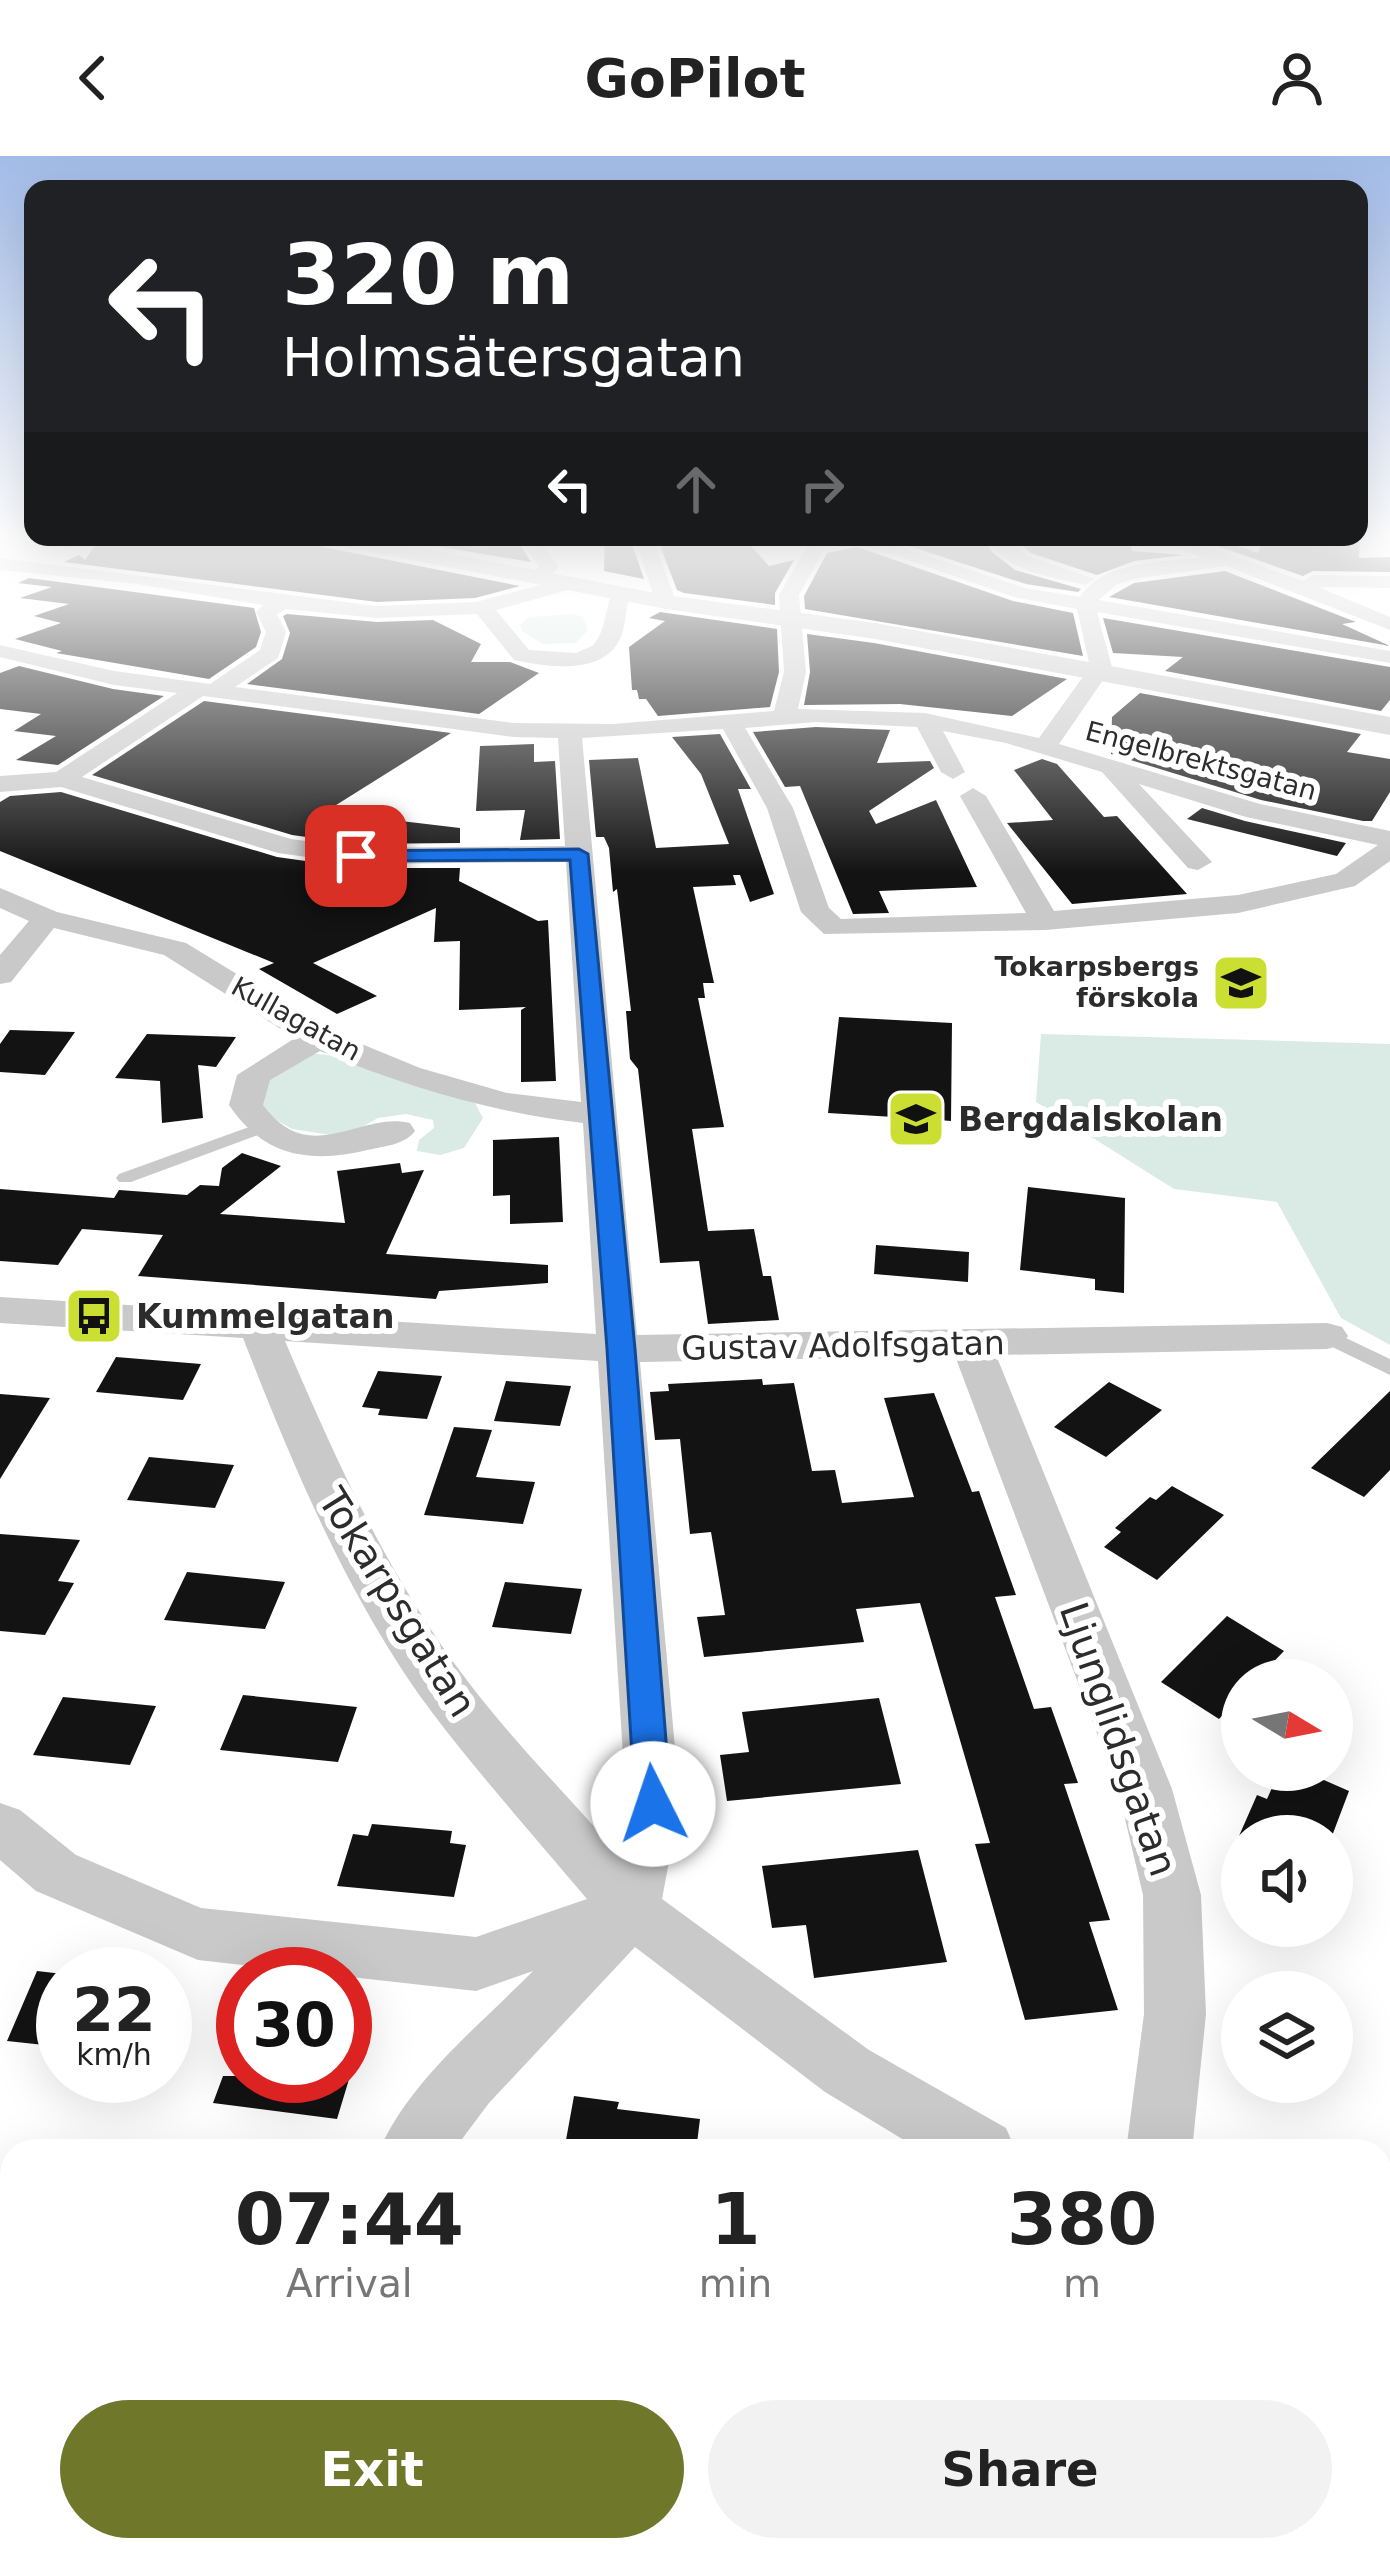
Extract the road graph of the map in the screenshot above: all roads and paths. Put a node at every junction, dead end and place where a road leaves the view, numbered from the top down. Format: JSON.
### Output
{"nodes":[{"id":1,"x":271,"y":648,"type":"edge"},
{"id":2,"x":516,"y":648,"type":"edge"},
{"id":3,"x":601,"y":648,"type":"edge"},
{"id":4,"x":792,"y":648,"type":"edge"},
{"id":5,"x":956,"y":648,"type":"edge"},
{"id":6,"x":1103,"y":648,"type":"edge"},
{"id":7,"x":1345,"y":648,"type":"edge"},
{"id":8,"x":0,"y":651,"type":"edge"},
{"id":9,"x":1390,"y":656,"type":"edge"},
{"id":10,"x":41,"y":662,"type":"junction"},
{"id":11,"x":0,"y":671,"type":"edge"},
{"id":12,"x":1098,"y":673,"type":"junction"},
{"id":13,"x":208,"y":689,"type":"junction"},
{"id":14,"x":785,"y":716,"type":"junction"},
{"id":15,"x":729,"y":720,"type":"junction"},
{"id":16,"x":925,"y":720,"type":"junction"},
{"id":17,"x":1390,"y":726,"type":"edge"},
{"id":18,"x":570,"y":733,"type":"junction"},
{"id":19,"x":1044,"y":748,"type":"junction"},
{"id":20,"x":1113,"y":771,"type":"junction"},
{"id":21,"x":953,"y":772,"type":"dead end"},
{"id":22,"x":62,"y":779,"type":"junction"},
{"id":23,"x":0,"y":784,"type":"edge"},
{"id":24,"x":973,"y":796,"type":"dead end"},
{"id":25,"x":1390,"y":839,"type":"edge"},
{"id":26,"x":1390,"y":849,"type":"edge"},
{"id":27,"x":579,"y":854,"type":"junction"},
{"id":28,"x":1198,"y":862,"type":"dead end"},
{"id":29,"x":0,"y":897,"type":"edge"},
{"id":30,"x":47,"y":918,"type":"junction"},
{"id":31,"x":1045,"y":922,"type":"junction"},
{"id":32,"x":0,"y":975,"type":"edge"},
{"id":33,"x":318,"y":1038,"type":"junction"},
{"id":34,"x":601,"y":1114,"type":"junction"},
{"id":35,"x":260,"y":1127,"type":"junction"},
{"id":36,"x":397,"y":1131,"type":"dead end"},
{"id":37,"x":125,"y":1178,"type":"dead end"},
{"id":38,"x":0,"y":1310,"type":"edge"},
{"id":39,"x":259,"y":1327,"type":"junction"},
{"id":40,"x":1327,"y":1336,"type":"joint"},
{"id":41,"x":971,"y":1344,"type":"junction"},
{"id":42,"x":621,"y":1349,"type":"junction"},
{"id":43,"x":1390,"y":1369,"type":"edge"},
{"id":44,"x":0,"y":1827,"type":"edge"},
{"id":45,"x":632,"y":1910,"type":"junction"},
{"id":46,"x":422,"y":2139,"type":"edge"},
{"id":47,"x":963,"y":2139,"type":"edge"},
{"id":48,"x":1160,"y":2139,"type":"edge"}],
"edges":[{"from":1,"to":13,"type":"street"},
{"from":2,"to":3,"type":"street"},
{"from":4,"to":14,"type":"street"},
{"from":5,"to":12,"type":"street"},
{"from":6,"to":12,"type":"street"},
{"from":7,"to":9,"type":"street"},
{"from":8,"to":10,"type":"street","name":"Engelbrektsgatan"},
{"from":10,"to":11,"type":"street"},
{"from":10,"to":13,"type":"street","name":"Engelbrektsgatan"},
{"from":12,"to":17,"type":"street"},
{"from":12,"to":19,"type":"street"},
{"from":13,"to":18,"type":"street","name":"Engelbrektsgatan"},
{"from":13,"to":22,"type":"street"},
{"from":14,"to":15,"type":"street","name":"Engelbrektsgatan"},
{"from":14,"to":16,"type":"street","name":"Engelbrektsgatan"},
{"from":15,"to":18,"type":"street","name":"Engelbrektsgatan"},
{"from":15,"to":31,"type":"street"},
{"from":16,"to":19,"type":"street","name":"Engelbrektsgatan"},
{"from":16,"to":21,"type":"street"},
{"from":18,"to":27,"type":"street"},
{"from":19,"to":20,"type":"street","name":"Engelbrektsgatan"},
{"from":20,"to":25,"type":"street","name":"Engelbrektsgatan"},
{"from":20,"to":28,"type":"street"},
{"from":22,"to":23,"type":"street"},
{"from":22,"to":27,"type":"street"},
{"from":24,"to":31,"type":"street"},
{"from":26,"to":31,"type":"street"},
{"from":27,"to":34,"type":"street"},
{"from":29,"to":30,"type":"street","name":"Kullagatan"},
{"from":30,"to":32,"type":"street"},
{"from":30,"to":33,"type":"street","name":"Kullagatan"},
{"from":33,"to":34,"type":"street","name":"Kullagatan"},
{"from":33,"to":35,"type":"street"},
{"from":34,"to":42,"type":"street"},
{"from":35,"to":36,"type":"street"},
{"from":35,"to":37,"type":"lane"},
{"from":38,"to":39,"type":"street","name":"Gustav Adolfsgatan"},
{"from":39,"to":42,"type":"street","name":"Gustav Adolfsgatan"},
{"from":39,"to":45,"type":"street","name":"Tokarpsgatan"},
{"from":40,"to":41,"type":"street","name":"Gustav Adolfsgatan"},
{"from":40,"to":43,"type":"lane"},
{"from":41,"to":42,"type":"street","name":"Gustav Adolfsgatan"},
{"from":41,"to":48,"type":"street","name":"Ljunglidsgatan"},
{"from":42,"to":45,"type":"street"},
{"from":44,"to":45,"type":"street"},
{"from":45,"to":46,"type":"street"},
{"from":45,"to":47,"type":"street","name":"Tokarpsgatan"}]}
